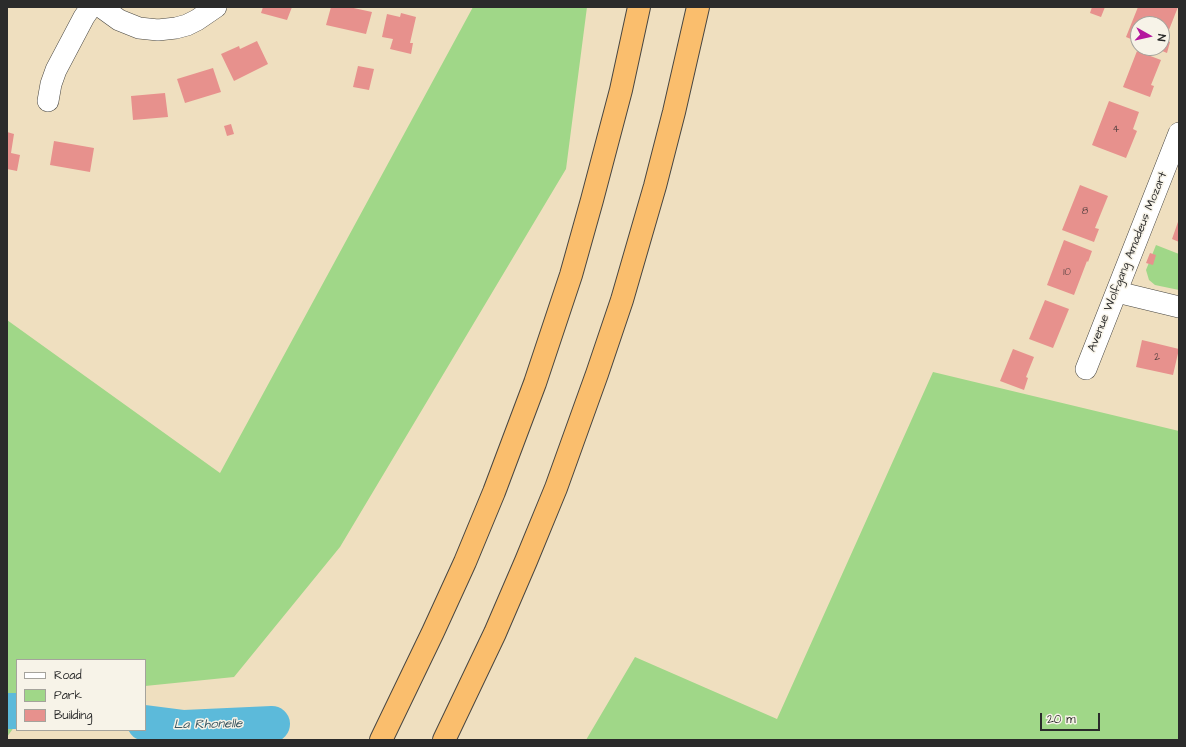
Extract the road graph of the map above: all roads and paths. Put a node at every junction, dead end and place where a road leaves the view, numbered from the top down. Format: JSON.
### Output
{"nodes":[{"id":1,"x":91,"y":7,"type":"edge"},
{"id":2,"x":101,"y":7,"type":"edge"},
{"id":3,"x":216,"y":7,"type":"edge"},
{"id":4,"x":640,"y":7,"type":"edge"},
{"id":5,"x":698,"y":7,"type":"edge"},
{"id":6,"x":48,"y":101,"type":"dead end"},
{"id":7,"x":1179,"y":133,"type":"edge"},
{"id":8,"x":1117,"y":292,"type":"junction"},
{"id":9,"x":1179,"y":307,"type":"edge"},
{"id":10,"x":1086,"y":369,"type":"dead end"},
{"id":11,"x":380,"y":740,"type":"edge"},
{"id":12,"x":444,"y":740,"type":"edge"}],
"edges":[{"from":1,"to":6,"type":"street"},
{"from":2,"to":3,"type":"street"},
{"from":4,"to":11,"type":"highway"},
{"from":5,"to":12,"type":"highway"},
{"from":7,"to":8,"type":"street","name":"Avenue Wolfgang Amadeus Mozart"},
{"from":8,"to":9,"type":"street"},
{"from":8,"to":10,"type":"street","name":"Avenue Wolfgang Amadeus Mozart"}]}
